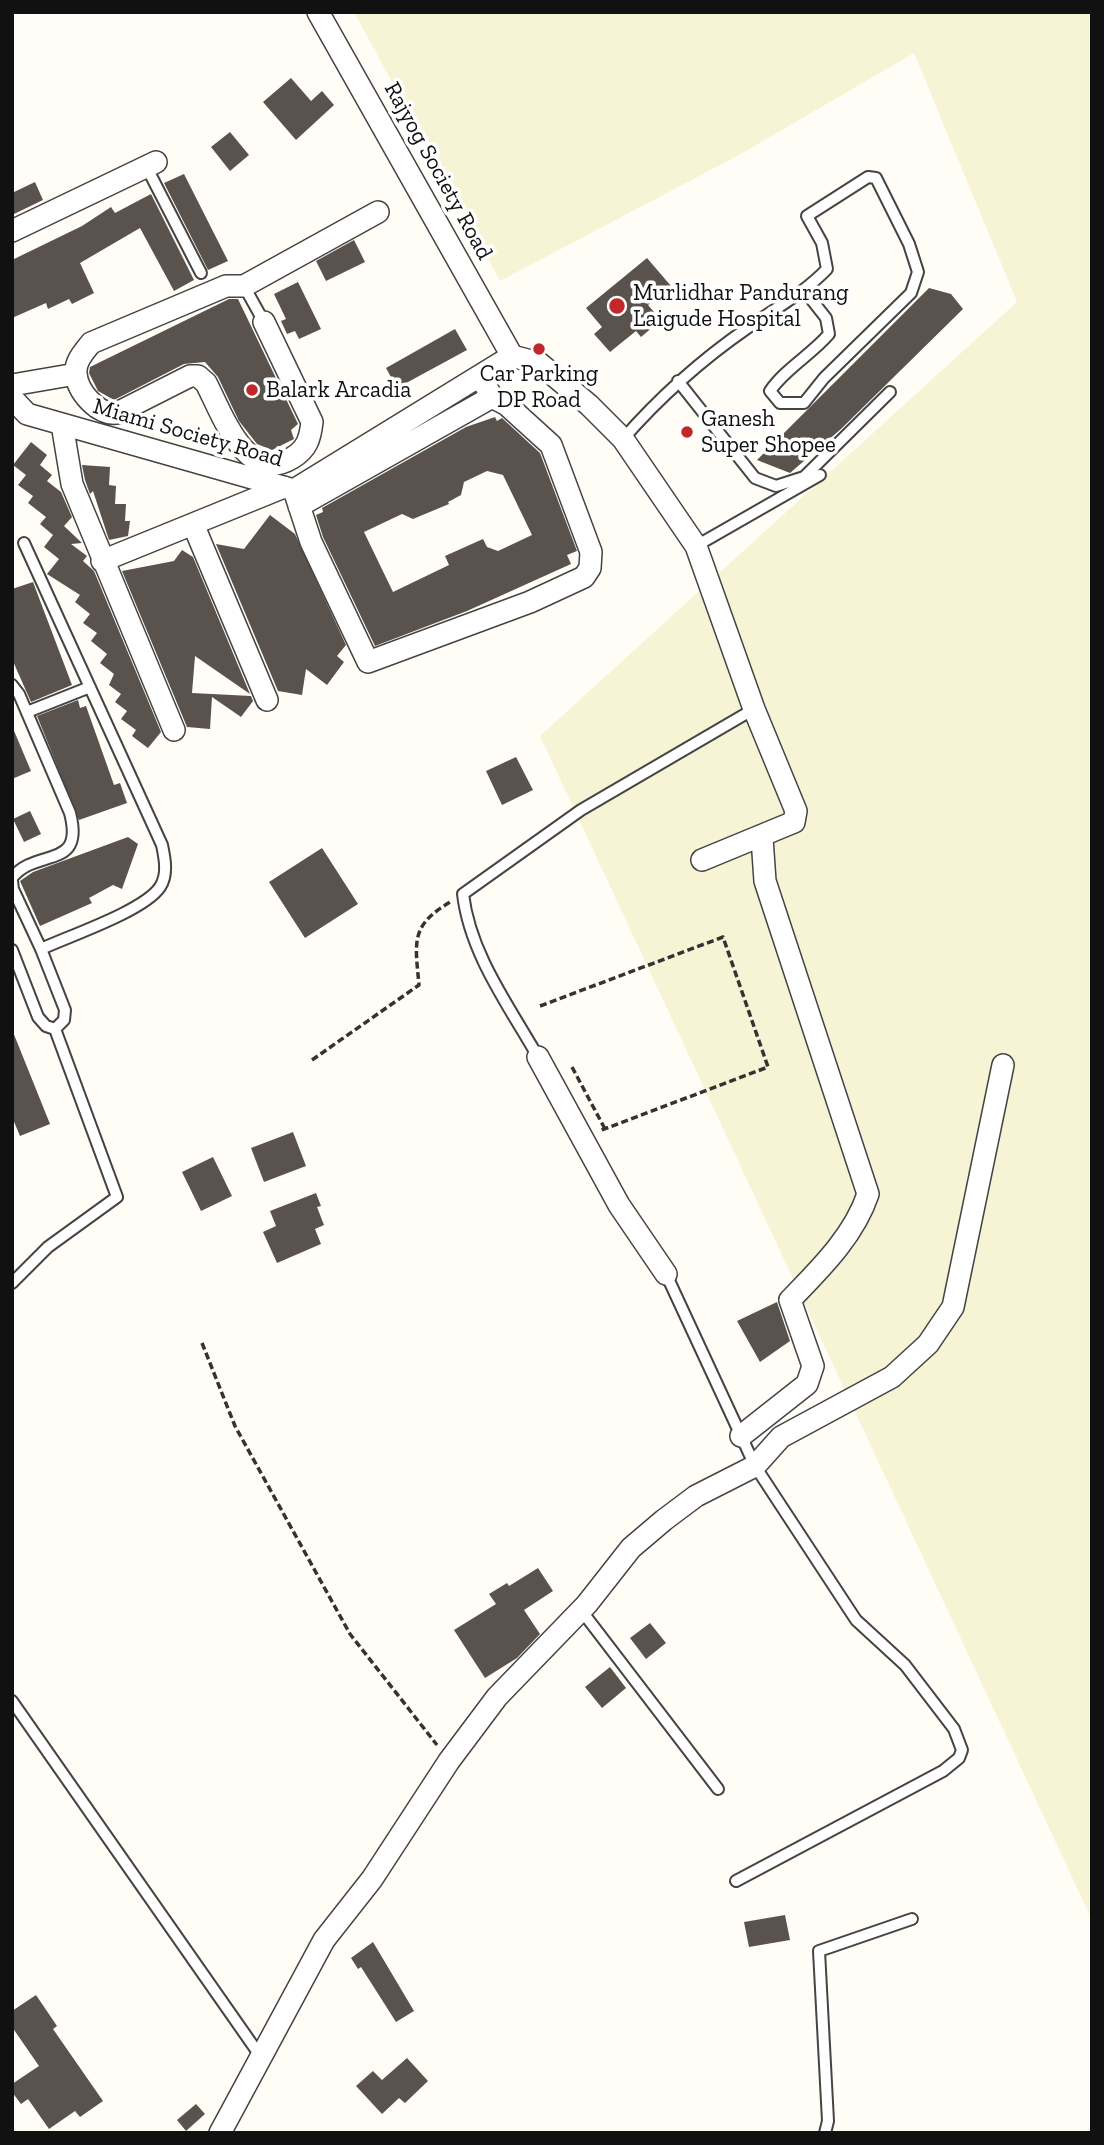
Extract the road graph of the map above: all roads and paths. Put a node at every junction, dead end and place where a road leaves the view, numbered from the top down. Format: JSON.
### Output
{"nodes":[{"id":1,"x":318,"y":12,"type":"edge"},
{"id":2,"x":151,"y":164,"type":"joint"},
{"id":3,"x":378,"y":212,"type":"dead end"},
{"id":4,"x":12,"y":231,"type":"edge"},
{"id":5,"x":201,"y":273,"type":"dead end"},
{"id":6,"x":244,"y":286,"type":"junction"},
{"id":7,"x":804,"y":290,"type":"junction"},
{"id":8,"x":264,"y":322,"type":"joint"},
{"id":9,"x":512,"y":356,"type":"junction"},
{"id":10,"x":76,"y":374,"type":"junction"},
{"id":11,"x":480,"y":376,"type":"junction"},
{"id":12,"x":678,"y":381,"type":"junction"},
{"id":13,"x":12,"y":385,"type":"edge"},
{"id":14,"x":890,"y":392,"type":"dead end"},
{"id":15,"x":492,"y":397,"type":"junction"},
{"id":16,"x":12,"y":398,"type":"edge"},
{"id":17,"x":62,"y":424,"type":"junction"},
{"id":18,"x":623,"y":439,"type":"junction"},
{"id":19,"x":384,"y":447,"type":"junction"},
{"id":20,"x":820,"y":475,"type":"dead end"},
{"id":21,"x":293,"y":494,"type":"junction"},
{"id":22,"x":193,"y":524,"type":"junction"},
{"id":23,"x":24,"y":543,"type":"dead end"},
{"id":24,"x":696,"y":547,"type":"junction"},
{"id":25,"x":102,"y":561,"type":"junction"},
{"id":26,"x":12,"y":685,"type":"edge"},
{"id":27,"x":90,"y":687,"type":"junction"},
{"id":28,"x":267,"y":700,"type":"dead end"},
{"id":29,"x":754,"y":709,"type":"junction"},
{"id":30,"x":27,"y":712,"type":"junction"},
{"id":31,"x":174,"y":730,"type":"dead end"},
{"id":32,"x":762,"y":838,"type":"junction"},
{"id":33,"x":702,"y":860,"type":"dead end"},
{"id":34,"x":12,"y":880,"type":"edge"},
{"id":35,"x":463,"y":894,"type":"junction"},
{"id":36,"x":41,"y":949,"type":"junction"},
{"id":37,"x":12,"y":950,"type":"edge"},
{"id":38,"x":540,"y":1006,"type":"dead end"},
{"id":39,"x":55,"y":1029,"type":"junction"},
{"id":40,"x":538,"y":1057,"type":"joint"},
{"id":41,"x":312,"y":1060,"type":"dead end"},
{"id":42,"x":1003,"y":1065,"type":"dead end"},
{"id":43,"x":572,"y":1066,"type":"dead end"},
{"id":44,"x":605,"y":1129,"type":"junction"},
{"id":45,"x":584,"y":1137,"type":"junction"},
{"id":46,"x":666,"y":1274,"type":"joint"},
{"id":47,"x":12,"y":1283,"type":"edge"},
{"id":48,"x":202,"y":1343,"type":"dead end"},
{"id":49,"x":741,"y":1436,"type":"junction"},
{"id":50,"x":755,"y":1466,"type":"junction"},
{"id":51,"x":581,"y":1610,"type":"junction"},
{"id":52,"x":12,"y":1701,"type":"edge"},
{"id":53,"x":449,"y":1761,"type":"junction"},
{"id":54,"x":718,"y":1788,"type":"dead end"},
{"id":55,"x":736,"y":1881,"type":"dead end"},
{"id":56,"x":912,"y":1919,"type":"dead end"},
{"id":57,"x":261,"y":2057,"type":"junction"},
{"id":58,"x":220,"y":2133,"type":"edge"},
{"id":59,"x":825,"y":2133,"type":"edge"}],
"edges":[{"from":1,"to":9,"type":"street","name":"Rajyog Society Road"},
{"from":2,"to":4,"type":"street"},
{"from":2,"to":5,"type":"lane"},
{"from":3,"to":6,"type":"street"},
{"from":6,"to":8,"type":"lane"},
{"from":6,"to":10,"type":"street"},
{"from":7,"to":7,"type":"lane"},
{"from":7,"to":12,"type":"lane"},
{"from":8,"to":10,"type":"street"},
{"from":9,"to":11,"type":"street","name":"Miami Society Road"},
{"from":9,"to":18,"type":"street"},
{"from":10,"to":13,"type":"street"},
{"from":11,"to":15,"type":"street"},
{"from":11,"to":19,"type":"street","name":"Miami Society Road"},
{"from":12,"to":14,"type":"lane"},
{"from":12,"to":18,"type":"lane"},
{"from":15,"to":19,"type":"street"},
{"from":15,"to":21,"type":"street"},
{"from":16,"to":17,"type":"street","name":"Miami Society Road"},
{"from":17,"to":21,"type":"street","name":"Miami Society Road"},
{"from":17,"to":25,"type":"street"},
{"from":18,"to":24,"type":"street"},
{"from":19,"to":21,"type":"street","name":"Miami Society Road"},
{"from":20,"to":24,"type":"lane"},
{"from":21,"to":22,"type":"street"},
{"from":22,"to":25,"type":"street"},
{"from":22,"to":28,"type":"street"},
{"from":23,"to":27,"type":"lane"},
{"from":24,"to":29,"type":"street"},
{"from":25,"to":31,"type":"street"},
{"from":26,"to":30,"type":"lane"},
{"from":27,"to":30,"type":"lane"},
{"from":27,"to":36,"type":"lane"},
{"from":29,"to":32,"type":"street"},
{"from":29,"to":35,"type":"lane"},
{"from":30,"to":34,"type":"lane"},
{"from":32,"to":33,"type":"street"},
{"from":32,"to":49,"type":"street"},
{"from":34,"to":36,"type":"lane"},
{"from":35,"to":40,"type":"lane"},
{"from":35,"to":41,"type":"path"},
{"from":36,"to":39,"type":"lane"},
{"from":37,"to":39,"type":"lane"},
{"from":38,"to":44,"type":"path"},
{"from":39,"to":47,"type":"lane"},
{"from":40,"to":45,"type":"street"},
{"from":42,"to":50,"type":"street"},
{"from":43,"to":44,"type":"path"},
{"from":44,"to":45,"type":"path"},
{"from":45,"to":46,"type":"street"},
{"from":46,"to":49,"type":"lane"},
{"from":48,"to":53,"type":"path"},
{"from":49,"to":50,"type":"lane"},
{"from":50,"to":51,"type":"street"},
{"from":50,"to":55,"type":"lane"},
{"from":51,"to":53,"type":"street"},
{"from":51,"to":54,"type":"lane"},
{"from":52,"to":57,"type":"lane"},
{"from":53,"to":57,"type":"street"},
{"from":56,"to":59,"type":"lane"},
{"from":57,"to":58,"type":"street"}]}
